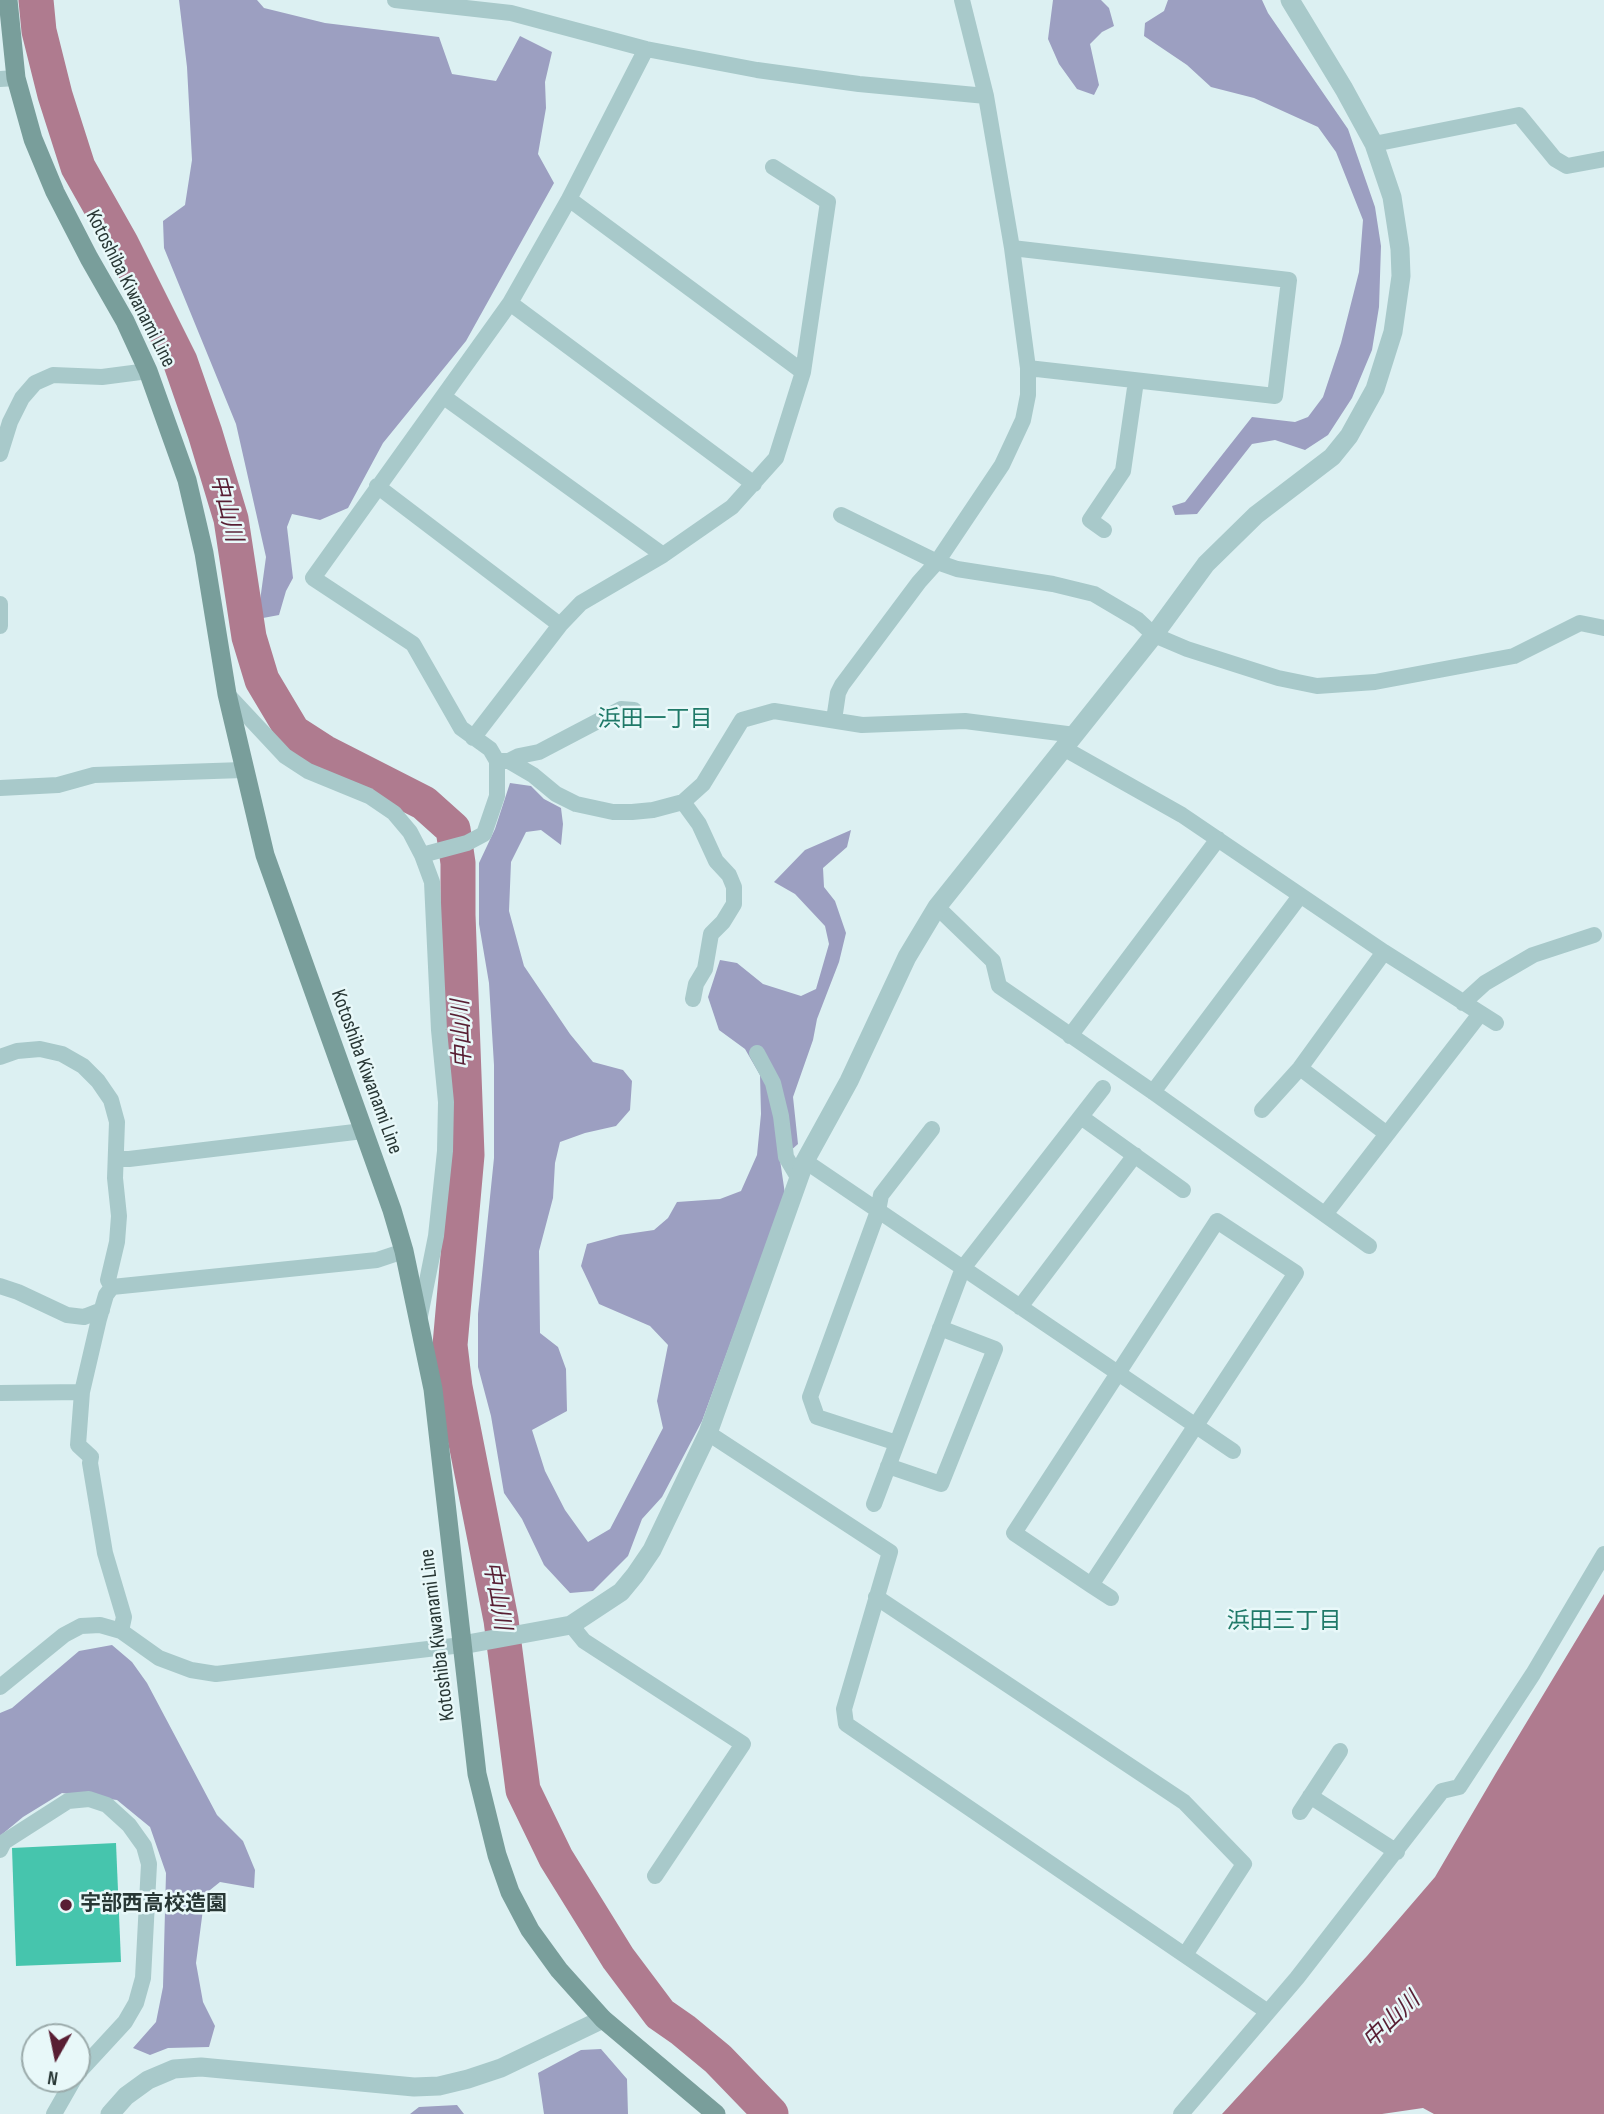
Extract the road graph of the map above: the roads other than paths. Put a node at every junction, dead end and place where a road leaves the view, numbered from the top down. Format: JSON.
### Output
{"nodes":[{"id":1,"x":8,"y":0,"type":"edge"},
{"id":2,"x":396,"y":0,"type":"edge"},
{"id":3,"x":962,"y":0,"type":"edge"},
{"id":4,"x":1290,"y":0,"type":"edge"},
{"id":5,"x":646,"y":49,"type":"junction"},
{"id":6,"x":8,"y":79,"type":"edge"},
{"id":7,"x":986,"y":96,"type":"junction"},
{"id":8,"x":1374,"y":144,"type":"junction"},
{"id":9,"x":1604,"y":159,"type":"edge"},
{"id":10,"x":773,"y":167,"type":"dead end"},
{"id":11,"x":569,"y":199,"type":"junction"},
{"id":12,"x":1012,"y":248,"type":"junction"},
{"id":13,"x":510,"y":303,"type":"junction"},
{"id":14,"x":1028,"y":368,"type":"junction"},
{"id":15,"x":148,"y":372,"type":"junction"},
{"id":16,"x":803,"y":372,"type":"junction"},
{"id":17,"x":1136,"y":381,"type":"junction"},
{"id":18,"x":444,"y":397,"type":"junction"},
{"id":19,"x":0,"y":454,"type":"edge"},
{"id":20,"x":754,"y":484,"type":"junction"},
{"id":21,"x":377,"y":486,"type":"junction"},
{"id":22,"x":841,"y":515,"type":"dead end"},
{"id":23,"x":1104,"y":530,"type":"dead end"},
{"id":24,"x":663,"y":555,"type":"junction"},
{"id":25,"x":937,"y":562,"type":"junction"},
{"id":26,"x":0,"y":604,"type":"edge"},
{"id":27,"x":560,"y":625,"type":"junction"},
{"id":28,"x":0,"y":626,"type":"edge"},
{"id":29,"x":1604,"y":628,"type":"edge"},
{"id":30,"x":1154,"y":635,"type":"junction"},
{"id":31,"x":227,"y":694,"type":"junction"},
{"id":32,"x":634,"y":710,"type":"dead end"},
{"id":33,"x":834,"y":720,"type":"junction"},
{"id":34,"x":473,"y":738,"type":"junction"},
{"id":35,"x":1070,"y":742,"type":"junction"},
{"id":36,"x":503,"y":761,"type":"junction"},
{"id":37,"x":243,"y":770,"type":"junction"},
{"id":38,"x":0,"y":788,"type":"edge"},
{"id":39,"x":683,"y":802,"type":"junction"},
{"id":40,"x":1218,"y":839,"type":"junction"},
{"id":41,"x":422,"y":855,"type":"junction"},
{"id":42,"x":1300,"y":896,"type":"junction"},
{"id":43,"x":937,"y":907,"type":"junction"},
{"id":44,"x":1594,"y":935,"type":"dead end"},
{"id":45,"x":1384,"y":952,"type":"junction"},
{"id":46,"x":693,"y":999,"type":"dead end"},
{"id":47,"x":1463,"y":1003,"type":"junction"},
{"id":48,"x":1480,"y":1014,"type":"junction"},
{"id":49,"x":1496,"y":1023,"type":"dead end"},
{"id":50,"x":1070,"y":1036,"type":"junction"},
{"id":51,"x":757,"y":1053,"type":"dead end"},
{"id":52,"x":0,"y":1057,"type":"edge"},
{"id":53,"x":1300,"y":1068,"type":"junction"},
{"id":54,"x":1103,"y":1088,"type":"dead end"},
{"id":55,"x":1153,"y":1092,"type":"junction"},
{"id":56,"x":1262,"y":1110,"type":"dead end"},
{"id":57,"x":1081,"y":1117,"type":"junction"},
{"id":58,"x":932,"y":1129,"type":"dead end"},
{"id":59,"x":363,"y":1131,"type":"junction"},
{"id":60,"x":1387,"y":1134,"type":"junction"},
{"id":61,"x":1135,"y":1155,"type":"junction"},
{"id":62,"x":116,"y":1158,"type":"junction"},
{"id":63,"x":802,"y":1170,"type":"junction"},
{"id":64,"x":1183,"y":1190,"type":"dead end"},
{"id":65,"x":878,"y":1211,"type":"junction"},
{"id":66,"x":1326,"y":1213,"type":"junction"},
{"id":67,"x":1370,"y":1246,"type":"dead end"},
{"id":68,"x":404,"y":1251,"type":"junction"},
{"id":69,"x":962,"y":1268,"type":"junction"},
{"id":70,"x":0,"y":1286,"type":"edge"},
{"id":71,"x":112,"y":1287,"type":"junction"},
{"id":72,"x":1020,"y":1307,"type":"junction"},
{"id":73,"x":102,"y":1310,"type":"junction"},
{"id":74,"x":419,"y":1316,"type":"junction"},
{"id":75,"x":940,"y":1328,"type":"junction"},
{"id":76,"x":1116,"y":1372,"type":"junction"},
{"id":77,"x":82,"y":1392,"type":"junction"},
{"id":78,"x":0,"y":1393,"type":"edge"},
{"id":79,"x":1195,"y":1426,"type":"junction"},
{"id":80,"x":708,"y":1433,"type":"junction"},
{"id":81,"x":897,"y":1443,"type":"junction"},
{"id":82,"x":1233,"y":1451,"type":"dead end"},
{"id":83,"x":888,"y":1466,"type":"junction"},
{"id":84,"x":874,"y":1504,"type":"dead end"},
{"id":85,"x":1604,"y":1554,"type":"edge"},
{"id":86,"x":1091,"y":1585,"type":"junction"},
{"id":87,"x":876,"y":1597,"type":"junction"},
{"id":88,"x":1111,"y":1598,"type":"dead end"},
{"id":89,"x":571,"y":1625,"type":"junction"},
{"id":90,"x":121,"y":1632,"type":"junction"},
{"id":91,"x":461,"y":1645,"type":"junction"},
{"id":92,"x":0,"y":1687,"type":"edge"},
{"id":93,"x":1340,"y":1751,"type":"dead end"},
{"id":94,"x":1310,"y":1796,"type":"junction"},
{"id":95,"x":1300,"y":1812,"type":"dead end"},
{"id":96,"x":0,"y":1850,"type":"edge"},
{"id":97,"x":1397,"y":1852,"type":"junction"},
{"id":98,"x":655,"y":1876,"type":"dead end"},
{"id":99,"x":1185,"y":1955,"type":"junction"},
{"id":100,"x":1268,"y":2012,"type":"junction"},
{"id":101,"x":603,"y":2019,"type":"junction"},
{"id":102,"x":91,"y":2059,"type":"edge"},
{"id":103,"x":66,"y":2093,"type":"edge"},
{"id":104,"x":54,"y":2114,"type":"edge"},
{"id":105,"x":110,"y":2114,"type":"edge"},
{"id":106,"x":716,"y":2114,"type":"edge"},
{"id":107,"x":1181,"y":2114,"type":"edge"}],
"edges":[{"from":1,"to":6,"type":"main road","name":"Kotoshiba Kiwanami Line"},
{"from":2,"to":5,"type":"street"},
{"from":3,"to":7,"type":"street"},
{"from":4,"to":8,"type":"street"},
{"from":5,"to":7,"type":"street"},
{"from":5,"to":11,"type":"street"},
{"from":6,"to":15,"type":"main road","name":"Kotoshiba Kiwanami Line"},
{"from":7,"to":12,"type":"street"},
{"from":8,"to":9,"type":"street"},
{"from":8,"to":30,"type":"street"},
{"from":10,"to":16,"type":"street"},
{"from":11,"to":13,"type":"street"},
{"from":11,"to":16,"type":"street"},
{"from":12,"to":14,"type":"street"},
{"from":12,"to":17,"type":"street"},
{"from":13,"to":18,"type":"street"},
{"from":13,"to":20,"type":"street"},
{"from":14,"to":17,"type":"street"},
{"from":14,"to":25,"type":"street"},
{"from":15,"to":19,"type":"street"},
{"from":15,"to":31,"type":"main road","name":"Kotoshiba Kiwanami Line"},
{"from":16,"to":20,"type":"street"},
{"from":17,"to":23,"type":"street"},
{"from":18,"to":21,"type":"street"},
{"from":18,"to":24,"type":"street"},
{"from":20,"to":24,"type":"street"},
{"from":21,"to":27,"type":"street"},
{"from":21,"to":34,"type":"street"},
{"from":22,"to":25,"type":"street"},
{"from":24,"to":27,"type":"street"},
{"from":25,"to":30,"type":"street"},
{"from":25,"to":33,"type":"street"},
{"from":26,"to":28,"type":"street"},
{"from":27,"to":34,"type":"street"},
{"from":29,"to":30,"type":"street"},
{"from":30,"to":35,"type":"street"},
{"from":31,"to":37,"type":"main road","name":"Kotoshiba Kiwanami Line"},
{"from":31,"to":41,"type":"street"},
{"from":32,"to":36,"type":"street"},
{"from":33,"to":35,"type":"street"},
{"from":33,"to":39,"type":"street"},
{"from":34,"to":36,"type":"street"},
{"from":35,"to":40,"type":"street"},
{"from":35,"to":43,"type":"street"},
{"from":36,"to":39,"type":"street"},
{"from":36,"to":41,"type":"street"},
{"from":37,"to":38,"type":"street"},
{"from":37,"to":59,"type":"main road","name":"Kotoshiba Kiwanami Line"},
{"from":39,"to":46,"type":"street"},
{"from":40,"to":42,"type":"street"},
{"from":40,"to":50,"type":"street"},
{"from":41,"to":74,"type":"street"},
{"from":42,"to":45,"type":"street"},
{"from":42,"to":55,"type":"street"},
{"from":43,"to":50,"type":"street"},
{"from":43,"to":63,"type":"street"},
{"from":44,"to":47,"type":"street"},
{"from":45,"to":47,"type":"street"},
{"from":45,"to":53,"type":"street"},
{"from":47,"to":48,"type":"street"},
{"from":48,"to":49,"type":"street"},
{"from":48,"to":60,"type":"street"},
{"from":50,"to":55,"type":"street"},
{"from":51,"to":63,"type":"street"},
{"from":52,"to":62,"type":"street"},
{"from":53,"to":56,"type":"street"},
{"from":53,"to":60,"type":"street"},
{"from":54,"to":57,"type":"street"},
{"from":55,"to":66,"type":"street"},
{"from":57,"to":61,"type":"street"},
{"from":57,"to":69,"type":"street"},
{"from":58,"to":65,"type":"street"},
{"from":59,"to":62,"type":"street"},
{"from":59,"to":68,"type":"main road","name":"Kotoshiba Kiwanami Line"},
{"from":60,"to":66,"type":"street"},
{"from":61,"to":64,"type":"street"},
{"from":61,"to":72,"type":"street"},
{"from":62,"to":71,"type":"street"},
{"from":63,"to":65,"type":"street"},
{"from":63,"to":80,"type":"street"},
{"from":65,"to":69,"type":"street"},
{"from":65,"to":81,"type":"street"},
{"from":66,"to":67,"type":"street"},
{"from":68,"to":71,"type":"street"},
{"from":68,"to":74,"type":"main road","name":"Kotoshiba Kiwanami Line"},
{"from":69,"to":72,"type":"street"},
{"from":69,"to":75,"type":"street"},
{"from":70,"to":73,"type":"street"},
{"from":71,"to":73,"type":"street"},
{"from":72,"to":76,"type":"street"},
{"from":73,"to":77,"type":"street"},
{"from":74,"to":91,"type":"main road","name":"Kotoshiba Kiwanami Line"},
{"from":75,"to":81,"type":"street"},
{"from":75,"to":83,"type":"street"},
{"from":76,"to":79,"type":"street"},
{"from":76,"to":79,"type":"street"},
{"from":76,"to":86,"type":"street"},
{"from":77,"to":78,"type":"street"},
{"from":77,"to":90,"type":"street"},
{"from":79,"to":82,"type":"street"},
{"from":79,"to":86,"type":"street"},
{"from":80,"to":87,"type":"street"},
{"from":80,"to":89,"type":"street"},
{"from":81,"to":83,"type":"street"},
{"from":83,"to":84,"type":"street"},
{"from":85,"to":97,"type":"street"},
{"from":86,"to":88,"type":"street"},
{"from":87,"to":99,"type":"street"},
{"from":87,"to":99,"type":"street"},
{"from":89,"to":91,"type":"street"},
{"from":89,"to":98,"type":"street"},
{"from":90,"to":91,"type":"street"},
{"from":90,"to":92,"type":"street"},
{"from":91,"to":101,"type":"main road","name":"Kotoshiba Kiwanami Line"},
{"from":93,"to":94,"type":"street"},
{"from":94,"to":95,"type":"street"},
{"from":94,"to":97,"type":"street"},
{"from":96,"to":102,"type":"street"},
{"from":97,"to":100,"type":"street"},
{"from":99,"to":100,"type":"street"},
{"from":100,"to":107,"type":"street"},
{"from":101,"to":105,"type":"street"},
{"from":101,"to":106,"type":"main road","name":"Kotoshiba Kiwanami Line"},
{"from":103,"to":104,"type":"street"}]}
